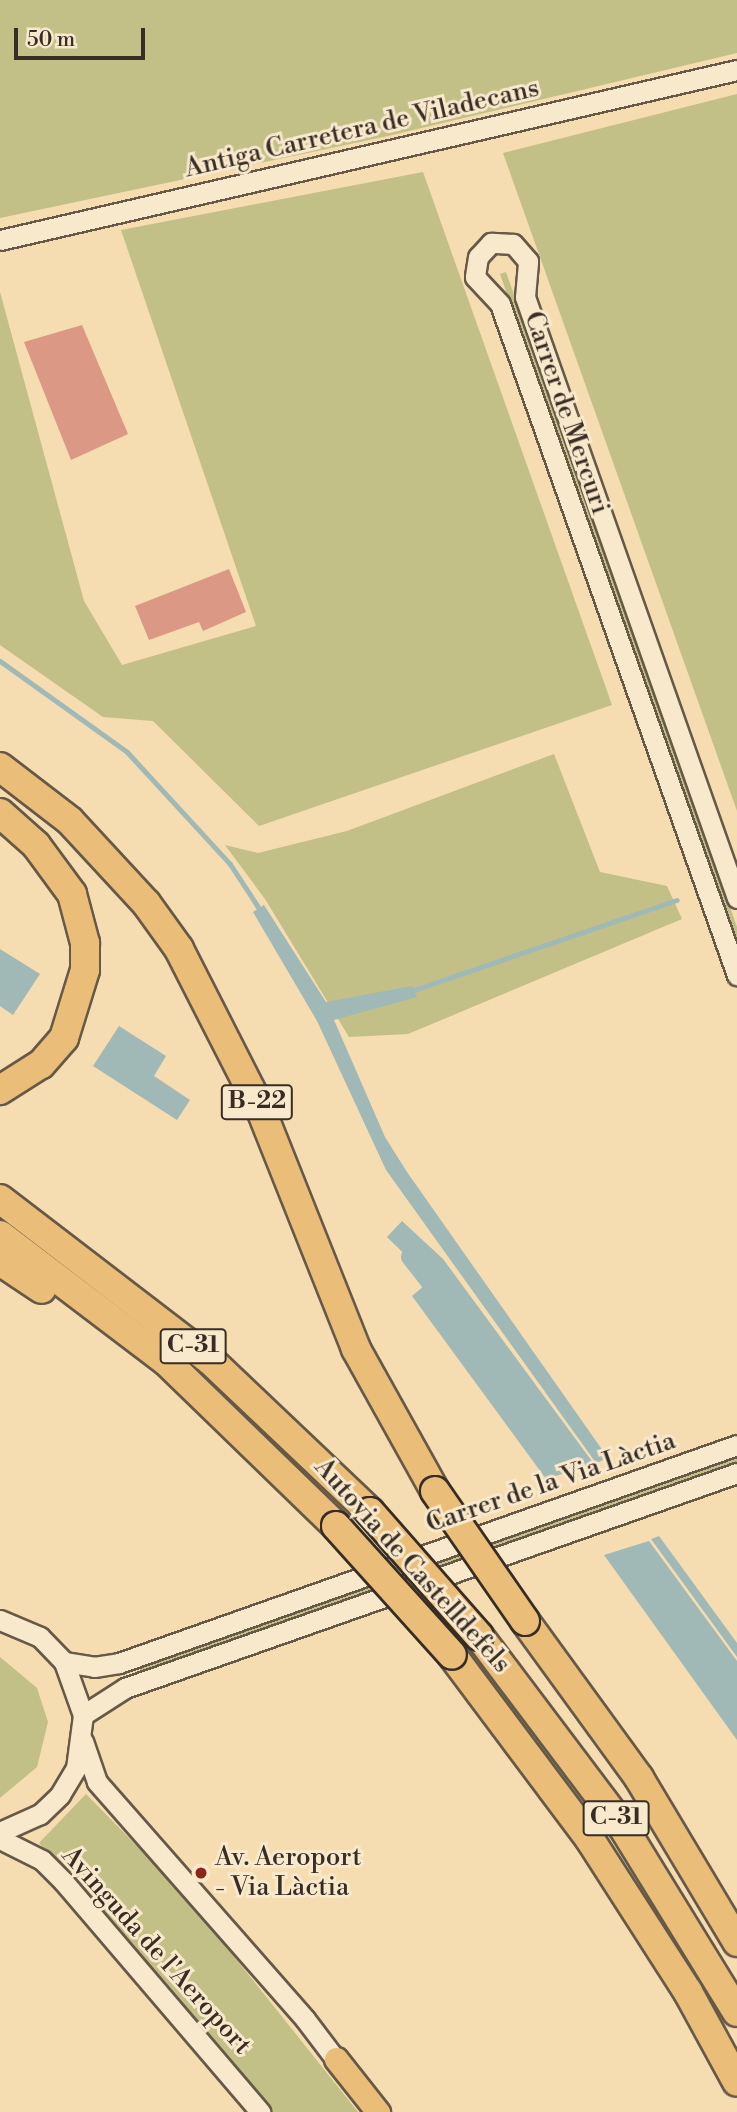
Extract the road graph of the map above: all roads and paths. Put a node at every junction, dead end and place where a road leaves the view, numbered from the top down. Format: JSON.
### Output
{"nodes":[{"id":1,"x":737,"y":70,"type":"edge"},
{"id":2,"x":0,"y":240,"type":"edge"},
{"id":3,"x":0,"y":767,"type":"edge"},
{"id":4,"x":0,"y":813,"type":"edge"},
{"id":5,"x":737,"y":898,"type":"edge"},
{"id":6,"x":737,"y":975,"type":"edge"},
{"id":7,"x":0,"y":1090,"type":"edge"},
{"id":8,"x":0,"y":1199,"type":"edge"},
{"id":9,"x":0,"y":1236,"type":"edge"},
{"id":10,"x":0,"y":1261,"type":"edge"},
{"id":11,"x":199,"y":1398,"type":"junction"},
{"id":12,"x":737,"y":1445,"type":"edge"},
{"id":13,"x":737,"y":1473,"type":"edge"},
{"id":14,"x":0,"y":1620,"type":"edge"},
{"id":15,"x":64,"y":1662,"type":"junction"},
{"id":16,"x":83,"y":1714,"type":"junction"},
{"id":17,"x":83,"y":1741,"type":"junction"},
{"id":18,"x":0,"y":1832,"type":"edge"},
{"id":19,"x":0,"y":1839,"type":"edge"},
{"id":20,"x":737,"y":1941,"type":"edge"},
{"id":21,"x":737,"y":2012,"type":"edge"},
{"id":22,"x":336,"y":2059,"type":"junction"},
{"id":23,"x":737,"y":2082,"type":"edge"},
{"id":24,"x":260,"y":2112,"type":"edge"},
{"id":25,"x":369,"y":2112,"type":"edge"},
{"id":26,"x":378,"y":2112,"type":"edge"}],
"edges":[{"from":1,"to":2,"type":"street","name":"Antiga Carretera de Viladecans"},
{"from":3,"to":20,"type":"highway","number":"B-22","bridge":true},
{"from":4,"to":7,"type":"highway"},
{"from":5,"to":6,"type":"street","name":"Carrer de Mercuri"},
{"from":8,"to":21,"type":"highway","name":"Autovia de Castelldefels","number":"C-31","bridge":true},
{"from":9,"to":11,"type":"highway","name":"Autovia de Castelldefels","number":"C-31"},
{"from":10,"to":11,"type":"highway"},
{"from":11,"to":23,"type":"highway","name":"Autovia de Castelldefels","number":"C-31","bridge":true},
{"from":12,"to":15,"type":"street","name":"Carrer de la Via Làctia"},
{"from":13,"to":16,"type":"street","name":"Carrer de la Via Làctia"},
{"from":14,"to":15,"type":"street"},
{"from":15,"to":16,"type":"street"},
{"from":16,"to":17,"type":"street"},
{"from":17,"to":18,"type":"street"},
{"from":17,"to":22,"type":"street"},
{"from":19,"to":24,"type":"street","name":"Avinguda de l'Aeroport"},
{"from":22,"to":25,"type":"street"},
{"from":22,"to":26,"type":"main road"}]}
